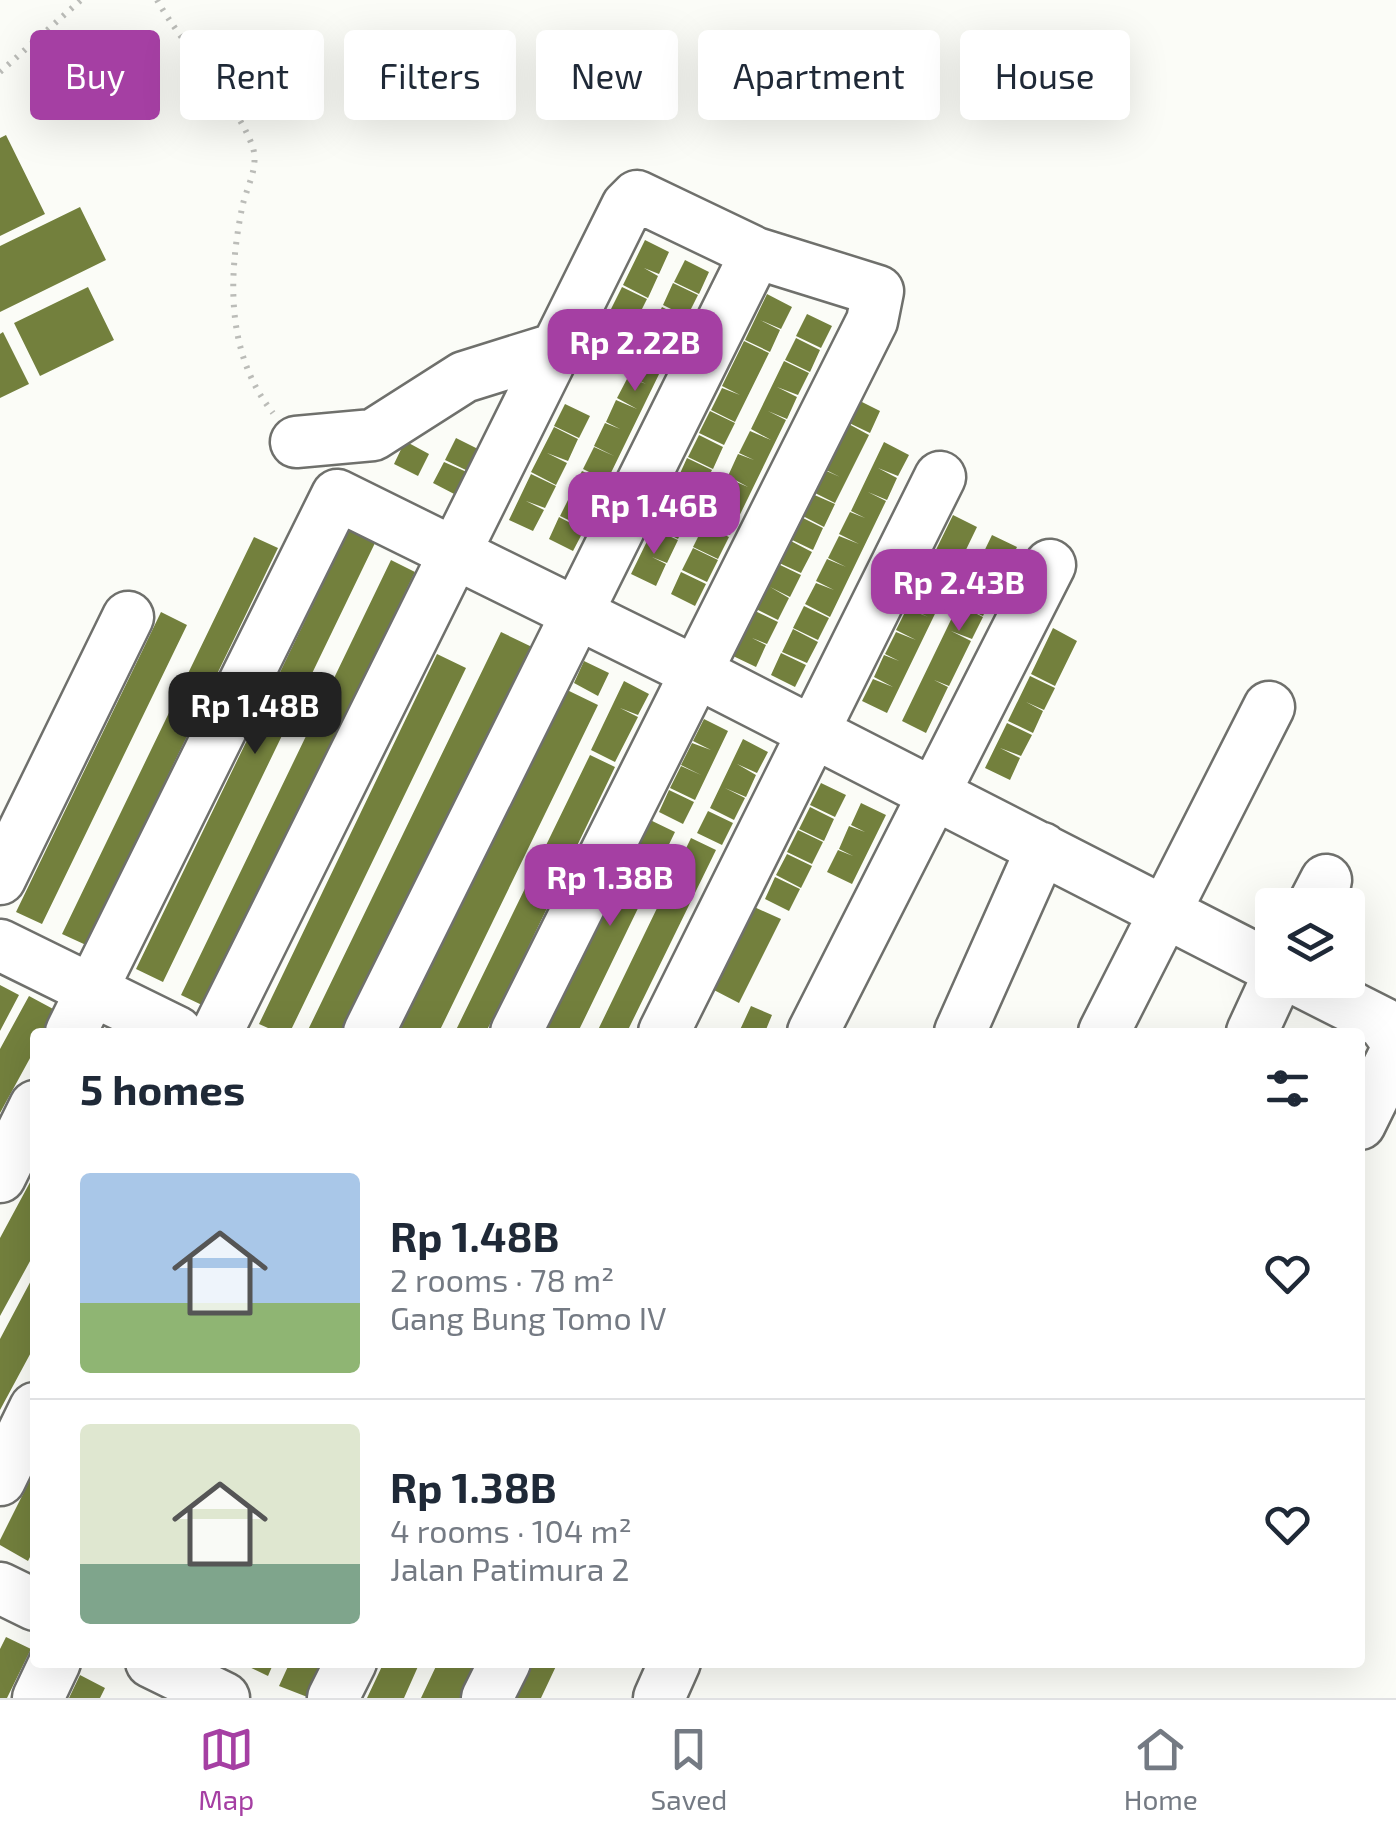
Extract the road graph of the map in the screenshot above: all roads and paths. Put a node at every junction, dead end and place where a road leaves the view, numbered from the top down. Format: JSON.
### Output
{"nodes":[{"id":1,"x":81,"y":0,"type":"edge"},
{"id":2,"x":157,"y":0,"type":"edge"},
{"id":3,"x":0,"y":72,"type":"edge"},
{"id":4,"x":756,"y":253,"type":"junction"},
{"id":5,"x":557,"y":348,"type":"junction"},
{"id":6,"x":296,"y":442,"type":"joint"},
{"id":7,"x":940,"y":477,"type":"dead end"},
{"id":8,"x":455,"y":552,"type":"junction"},
{"id":9,"x":1050,"y":565,"type":"dead end"},
{"id":10,"x":574,"y":611,"type":"junction"},
{"id":11,"x":128,"y":618,"type":"dead end"},
{"id":12,"x":696,"y":672,"type":"junction"},
{"id":13,"x":1268,"y":707,"type":"dead end"},
{"id":14,"x":814,"y":732,"type":"junction"},
{"id":15,"x":932,"y":792,"type":"junction"},
{"id":16,"x":1042,"y":848,"type":"junction"},
{"id":17,"x":0,"y":879,"type":"edge"},
{"id":18,"x":1162,"y":910,"type":"junction"},
{"id":19,"x":0,"y":945,"type":"edge"},
{"id":20,"x":1255,"y":958,"type":"edge"},
{"id":21,"x":1268,"y":998,"type":"edge"},
{"id":22,"x":1334,"y":998,"type":"edge"},
{"id":23,"x":82,"y":1011,"type":"edge"},
{"id":24,"x":160,"y":1028,"type":"edge"},
{"id":25,"x":219,"y":1028,"type":"edge"},
{"id":26,"x":371,"y":1028,"type":"edge"},
{"id":27,"x":518,"y":1028,"type":"edge"},
{"id":28,"x":666,"y":1028,"type":"edge"},
{"id":29,"x":816,"y":1028,"type":"edge"},
{"id":30,"x":962,"y":1028,"type":"edge"},
{"id":31,"x":1106,"y":1028,"type":"edge"},
{"id":32,"x":1254,"y":1028,"type":"edge"},
{"id":33,"x":1396,"y":1042,"type":"edge"},
{"id":34,"x":1396,"y":1051,"type":"edge"},
{"id":35,"x":1365,"y":1114,"type":"edge"},
{"id":36,"x":30,"y":1116,"type":"edge"},
{"id":37,"x":0,"y":1177,"type":"edge"},
{"id":38,"x":30,"y":1418,"type":"edge"},
{"id":39,"x":0,"y":1480,"type":"edge"},
{"id":40,"x":0,"y":1588,"type":"edge"},
{"id":41,"x":30,"y":1603,"type":"edge"},
{"id":42,"x":53,"y":1668,"type":"edge"},
{"id":43,"x":165,"y":1668,"type":"edge"},
{"id":44,"x":348,"y":1668,"type":"edge"},
{"id":45,"x":501,"y":1668,"type":"edge"},
{"id":46,"x":672,"y":1668,"type":"edge"},
{"id":47,"x":204,"y":1686,"type":"edge"},
{"id":48,"x":38,"y":1698,"type":"edge"},
{"id":49,"x":333,"y":1698,"type":"edge"},
{"id":50,"x":487,"y":1698,"type":"edge"},
{"id":51,"x":659,"y":1698,"type":"edge"}],
"edges":[{"from":1,"to":3,"type":"path"},
{"from":2,"to":6,"type":"path"},
{"from":4,"to":5,"type":"street"},
{"from":4,"to":10,"type":"street"},
{"from":4,"to":12,"type":"street"},
{"from":5,"to":6,"type":"street"},
{"from":5,"to":8,"type":"street"},
{"from":7,"to":14,"type":"street"},
{"from":8,"to":10,"type":"street"},
{"from":8,"to":23,"type":"street"},
{"from":8,"to":25,"type":"street"},
{"from":9,"to":15,"type":"street"},
{"from":10,"to":12,"type":"street"},
{"from":10,"to":26,"type":"street"},
{"from":11,"to":17,"type":"street"},
{"from":12,"to":14,"type":"street"},
{"from":12,"to":27,"type":"street"},
{"from":13,"to":18,"type":"street"},
{"from":14,"to":15,"type":"street"},
{"from":14,"to":28,"type":"street"},
{"from":15,"to":16,"type":"street"},
{"from":15,"to":29,"type":"street"},
{"from":16,"to":18,"type":"street"},
{"from":16,"to":30,"type":"street"},
{"from":18,"to":20,"type":"street"},
{"from":18,"to":31,"type":"street"},
{"from":19,"to":23,"type":"street"},
{"from":21,"to":32,"type":"street"},
{"from":22,"to":33,"type":"street"},
{"from":23,"to":24,"type":"street"},
{"from":34,"to":35,"type":"street"},
{"from":36,"to":37,"type":"street"},
{"from":38,"to":39,"type":"street"},
{"from":40,"to":41,"type":"street"},
{"from":42,"to":48,"type":"street"},
{"from":43,"to":47,"type":"street"},
{"from":44,"to":49,"type":"street"},
{"from":45,"to":50,"type":"street"},
{"from":46,"to":51,"type":"street"}]}
